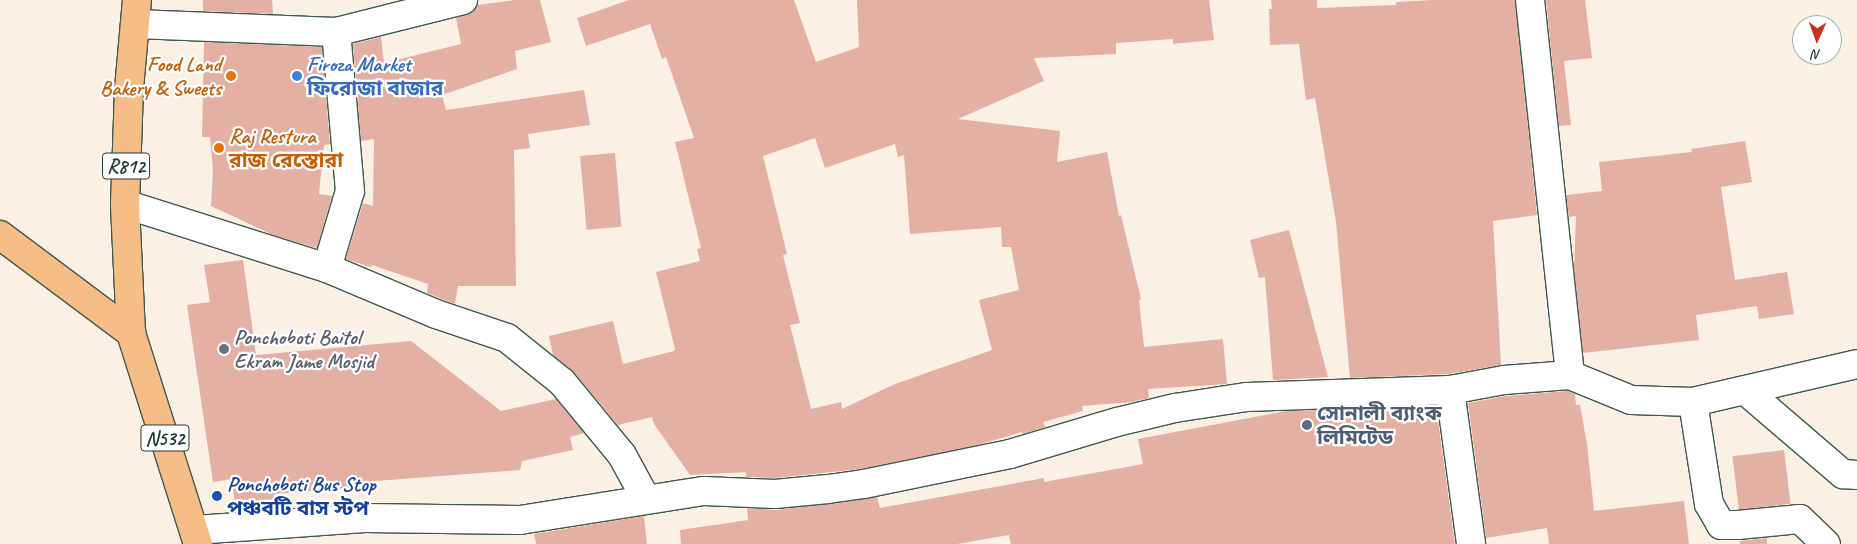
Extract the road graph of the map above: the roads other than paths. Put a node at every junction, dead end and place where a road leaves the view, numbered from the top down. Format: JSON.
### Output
{"nodes":[{"id":1,"x":463,"y":0,"type":"edge"},
{"id":2,"x":1530,"y":0,"type":"edge"},
{"id":3,"x":136,"y":12,"type":"edge"},
{"id":4,"x":336,"y":32,"type":"junction"},
{"id":5,"x":125,"y":204,"type":"junction"},
{"id":6,"x":0,"y":235,"type":"edge"},
{"id":7,"x":327,"y":268,"type":"junction"},
{"id":8,"x":131,"y":333,"type":"junction"},
{"id":9,"x":1857,"y":364,"type":"edge"},
{"id":10,"x":1570,"y":375,"type":"junction"},
{"id":11,"x":1450,"y":390,"type":"junction"},
{"id":12,"x":1746,"y":390,"type":"junction"},
{"id":13,"x":1693,"y":402,"type":"junction"},
{"id":14,"x":1857,"y":475,"type":"edge"},
{"id":15,"x":646,"y":499,"type":"junction"},
{"id":16,"x":196,"y":537,"type":"edge"},
{"id":17,"x":1471,"y":544,"type":"edge"},
{"id":18,"x":1826,"y":544,"type":"edge"}],
"edges":[{"from":1,"to":4,"type":"street"},
{"from":2,"to":10,"type":"street"},
{"from":3,"to":4,"type":"street"},
{"from":3,"to":5,"type":"main road","number":"R812"},
{"from":4,"to":7,"type":"street"},
{"from":5,"to":7,"type":"street"},
{"from":5,"to":8,"type":"main road","number":"R812"},
{"from":6,"to":8,"type":"main road"},
{"from":7,"to":15,"type":"street"},
{"from":8,"to":16,"type":"main road","number":"N532"},
{"from":9,"to":12,"type":"street"},
{"from":10,"to":11,"type":"street"},
{"from":10,"to":13,"type":"street"},
{"from":11,"to":15,"type":"street"},
{"from":11,"to":17,"type":"street"},
{"from":12,"to":13,"type":"street"},
{"from":12,"to":14,"type":"street"},
{"from":13,"to":18,"type":"street"},
{"from":15,"to":16,"type":"street"}]}
